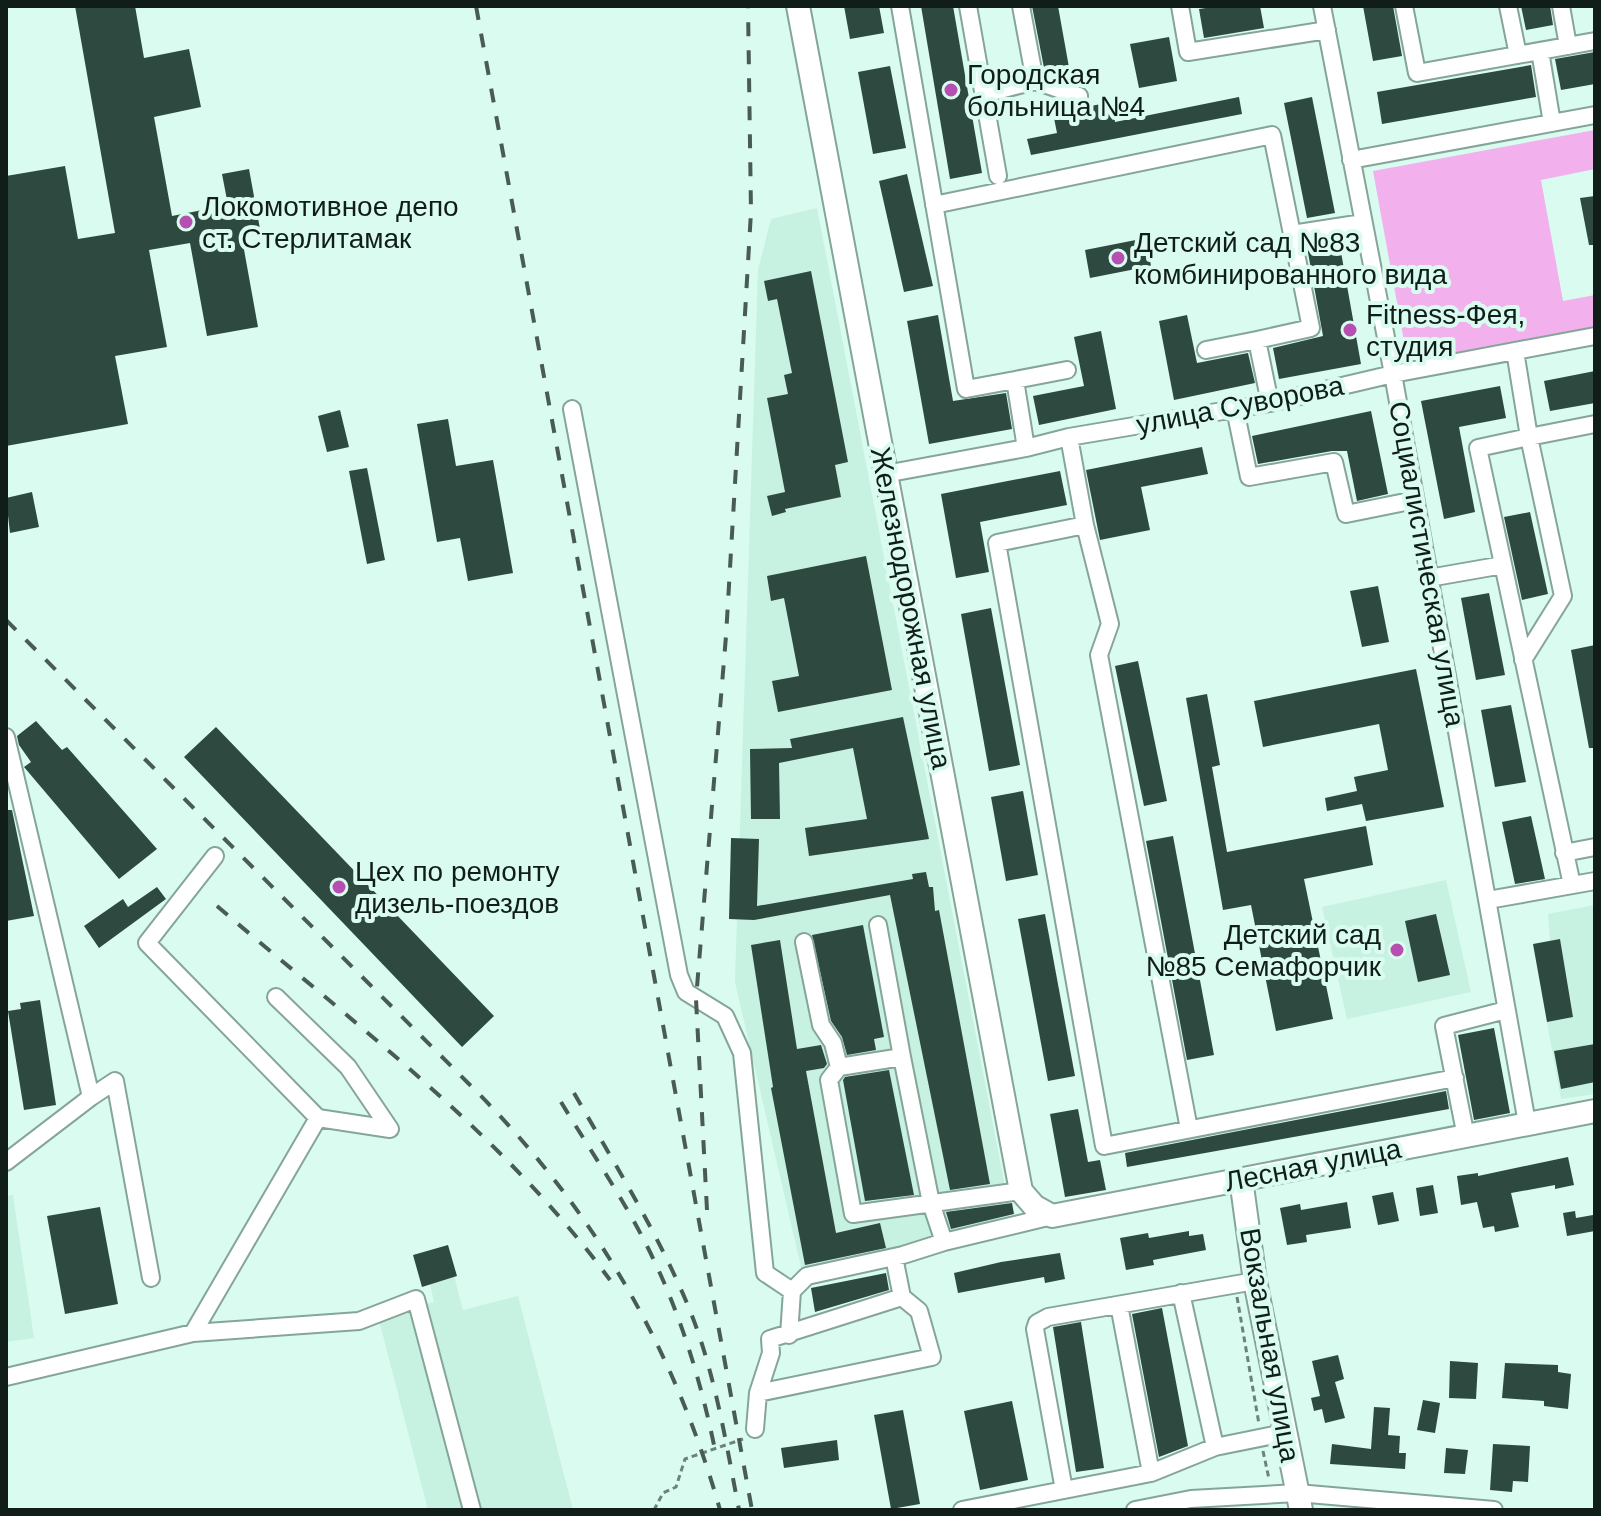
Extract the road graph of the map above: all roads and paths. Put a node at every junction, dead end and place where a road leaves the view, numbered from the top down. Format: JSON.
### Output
{"nodes":[{"id":1,"x":798,"y":6,"type":"edge"},
{"id":2,"x":900,"y":6,"type":"edge"},
{"id":3,"x":968,"y":6,"type":"edge"},
{"id":4,"x":1021,"y":6,"type":"edge"},
{"id":5,"x":1180,"y":6,"type":"edge"},
{"id":6,"x":1322,"y":6,"type":"edge"},
{"id":7,"x":1404,"y":6,"type":"edge"},
{"id":8,"x":1508,"y":6,"type":"edge"},
{"id":9,"x":1561,"y":6,"type":"edge"},
{"id":10,"x":1327,"y":30,"type":"junction"},
{"id":11,"x":1595,"y":41,"type":"edge"},
{"id":12,"x":1568,"y":46,"type":"junction"},
{"id":13,"x":1540,"y":51,"type":"junction"},
{"id":14,"x":1518,"y":55,"type":"junction"},
{"id":15,"x":1035,"y":81,"type":"junction"},
{"id":16,"x":984,"y":94,"type":"junction"},
{"id":17,"x":1079,"y":96,"type":"dead end"},
{"id":18,"x":1595,"y":115,"type":"edge"},
{"id":19,"x":1552,"y":123,"type":"junction"},
{"id":20,"x":1351,"y":160,"type":"junction"},
{"id":21,"x":998,"y":176,"type":"dead end"},
{"id":22,"x":934,"y":205,"type":"junction"},
{"id":23,"x":1363,"y":223,"type":"junction"},
{"id":24,"x":1292,"y":234,"type":"junction"},
{"id":25,"x":1595,"y":336,"type":"edge"},
{"id":26,"x":1257,"y":340,"type":"junction"},
{"id":27,"x":1206,"y":350,"type":"dead end"},
{"id":28,"x":1515,"y":351,"type":"junction"},
{"id":29,"x":1067,"y":370,"type":"dead end"},
{"id":30,"x":1393,"y":374,"type":"junction"},
{"id":31,"x":1015,"y":380,"type":"junction"},
{"id":32,"x":1270,"y":403,"type":"junction"},
{"id":33,"x":572,"y":409,"type":"dead end"},
{"id":34,"x":1235,"y":409,"type":"junction"},
{"id":35,"x":1595,"y":424,"type":"edge"},
{"id":36,"x":1069,"y":437,"type":"junction"},
{"id":37,"x":1529,"y":437,"type":"junction"},
{"id":38,"x":1026,"y":448,"type":"junction"},
{"id":39,"x":885,"y":474,"type":"junction"},
{"id":40,"x":1415,"y":500,"type":"junction"},
{"id":41,"x":1085,"y":525,"type":"junction"},
{"id":42,"x":1503,"y":565,"type":"junction"},
{"id":43,"x":1429,"y":578,"type":"junction"},
{"id":44,"x":1523,"y":660,"type":"junction"},
{"id":45,"x":6,"y":737,"type":"edge"},
{"id":46,"x":1595,"y":847,"type":"edge"},
{"id":47,"x":1564,"y":853,"type":"junction"},
{"id":48,"x":215,"y":856,"type":"dead end"},
{"id":49,"x":1595,"y":881,"type":"edge"},
{"id":50,"x":1572,"y":885,"type":"junction"},
{"id":51,"x":1488,"y":900,"type":"junction"},
{"id":52,"x":878,"y":925,"type":"dead end"},
{"id":53,"x":804,"y":942,"type":"dead end"},
{"id":54,"x":276,"y":997,"type":"dead end"},
{"id":55,"x":1506,"y":1010,"type":"junction"},
{"id":56,"x":902,"y":1057,"type":"junction"},
{"id":57,"x":839,"y":1067,"type":"junction"},
{"id":58,"x":1455,"y":1078,"type":"junction"},
{"id":59,"x":91,"y":1097,"type":"junction"},
{"id":60,"x":1595,"y":1111,"type":"edge"},
{"id":61,"x":318,"y":1118,"type":"junction"},
{"id":62,"x":1527,"y":1123,"type":"junction"},
{"id":63,"x":1189,"y":1129,"type":"junction"},
{"id":64,"x":1466,"y":1137,"type":"junction"},
{"id":65,"x":6,"y":1162,"type":"edge"},
{"id":66,"x":1241,"y":1179,"type":"junction"},
{"id":67,"x":931,"y":1203,"type":"junction"},
{"id":68,"x":1036,"y":1204,"type":"junction"},
{"id":69,"x":944,"y":1242,"type":"junction"},
{"id":70,"x":894,"y":1257,"type":"junction"},
{"id":71,"x":151,"y":1278,"type":"dead end"},
{"id":72,"x":1245,"y":1282,"type":"junction"},
{"id":73,"x":792,"y":1291,"type":"junction"},
{"id":74,"x":1181,"y":1293,"type":"junction"},
{"id":75,"x":902,"y":1297,"type":"junction"},
{"id":76,"x":1119,"y":1305,"type":"junction"},
{"id":77,"x":193,"y":1333,"type":"junction"},
{"id":78,"x":789,"y":1335,"type":"junction"},
{"id":79,"x":6,"y":1377,"type":"edge"},
{"id":80,"x":758,"y":1393,"type":"junction"},
{"id":81,"x":755,"y":1429,"type":"joint"},
{"id":82,"x":1284,"y":1433,"type":"junction"},
{"id":83,"x":1261,"y":1437,"type":"junction"},
{"id":84,"x":1215,"y":1447,"type":"junction"},
{"id":85,"x":1151,"y":1473,"type":"junction"},
{"id":86,"x":1064,"y":1490,"type":"junction"},
{"id":87,"x":1273,"y":1496,"type":"junction"},
{"id":88,"x":1299,"y":1501,"type":"edge"},
{"id":89,"x":472,"y":1510,"type":"edge"},
{"id":90,"x":654,"y":1510,"type":"edge"},
{"id":91,"x":962,"y":1510,"type":"edge"},
{"id":92,"x":1135,"y":1510,"type":"edge"},
{"id":93,"x":1494,"y":1510,"type":"edge"}],
"edges":[{"from":1,"to":39,"type":"main road","name":"Железнодорожная улица"},
{"from":2,"to":22,"type":"street"},
{"from":3,"to":16,"type":"street"},
{"from":4,"to":15,"type":"street"},
{"from":5,"to":10,"type":"street"},
{"from":6,"to":10,"type":"street","name":"Социалистическая улица"},
{"from":7,"to":14,"type":"street"},
{"from":8,"to":14,"type":"street"},
{"from":9,"to":12,"type":"street"},
{"from":10,"to":20,"type":"street","name":"Социалистическая улица"},
{"from":11,"to":12,"type":"street"},
{"from":12,"to":13,"type":"street"},
{"from":13,"to":14,"type":"street"},
{"from":13,"to":19,"type":"street"},
{"from":15,"to":16,"type":"street"},
{"from":15,"to":17,"type":"street"},
{"from":16,"to":21,"type":"street"},
{"from":18,"to":19,"type":"street"},
{"from":19,"to":20,"type":"street"},
{"from":20,"to":23,"type":"street","name":"Социалистическая улица"},
{"from":22,"to":24,"type":"street"},
{"from":22,"to":31,"type":"street"},
{"from":23,"to":24,"type":"street"},
{"from":23,"to":30,"type":"street","name":"Социалистическая улица"},
{"from":24,"to":26,"type":"street"},
{"from":25,"to":28,"type":"street","name":"улица Суворова"},
{"from":26,"to":27,"type":"street"},
{"from":26,"to":32,"type":"street"},
{"from":28,"to":30,"type":"street","name":"улица Суворова"},
{"from":28,"to":37,"type":"street"},
{"from":29,"to":31,"type":"street"},
{"from":30,"to":32,"type":"street","name":"улица Суворова"},
{"from":30,"to":40,"type":"street","name":"Социалистическая улица"},
{"from":31,"to":38,"type":"street"},
{"from":32,"to":34,"type":"street","name":"улица Суворова"},
{"from":33,"to":73,"type":"street"},
{"from":34,"to":36,"type":"street","name":"улица Суворова"},
{"from":34,"to":40,"type":"street"},
{"from":35,"to":37,"type":"street"},
{"from":36,"to":38,"type":"street","name":"улица Суворова"},
{"from":36,"to":41,"type":"street"},
{"from":37,"to":42,"type":"street"},
{"from":37,"to":44,"type":"street"},
{"from":38,"to":39,"type":"street","name":"улица Суворова"},
{"from":39,"to":68,"type":"main road","name":"Железнодорожная улица"},
{"from":40,"to":43,"type":"street","name":"Социалистическая улица"},
{"from":41,"to":63,"type":"street"},
{"from":41,"to":63,"type":"street"},
{"from":42,"to":43,"type":"street"},
{"from":42,"to":44,"type":"street"},
{"from":43,"to":51,"type":"street","name":"Социалистическая улица"},
{"from":44,"to":47,"type":"street"},
{"from":45,"to":59,"type":"street"},
{"from":46,"to":47,"type":"street"},
{"from":47,"to":50,"type":"street"},
{"from":48,"to":61,"type":"street"},
{"from":49,"to":50,"type":"street"},
{"from":50,"to":51,"type":"street"},
{"from":51,"to":55,"type":"street","name":"Социалистическая улица"},
{"from":52,"to":56,"type":"street"},
{"from":53,"to":57,"type":"street"},
{"from":54,"to":61,"type":"street"},
{"from":55,"to":58,"type":"street"},
{"from":55,"to":62,"type":"street","name":"Социалистическая улица"},
{"from":56,"to":57,"type":"street"},
{"from":56,"to":67,"type":"street"},
{"from":57,"to":67,"type":"street"},
{"from":58,"to":63,"type":"street"},
{"from":58,"to":64,"type":"street"},
{"from":59,"to":65,"type":"street"},
{"from":59,"to":71,"type":"street"},
{"from":60,"to":62,"type":"main road","name":"Лесная улица"},
{"from":61,"to":77,"type":"street"},
{"from":62,"to":64,"type":"main road","name":"Лесная улица"},
{"from":64,"to":66,"type":"main road","name":"Лесная улица"},
{"from":66,"to":68,"type":"main road","name":"Лесная улица"},
{"from":66,"to":72,"type":"main road","name":"Вокзальная улица"},
{"from":67,"to":68,"type":"street"},
{"from":67,"to":69,"type":"street"},
{"from":68,"to":69,"type":"street"},
{"from":69,"to":70,"type":"street"},
{"from":70,"to":73,"type":"street"},
{"from":70,"to":75,"type":"street"},
{"from":72,"to":74,"type":"street"},
{"from":72,"to":82,"type":"main road","name":"Вокзальная улица"},
{"from":72,"to":83,"type":"path"},
{"from":73,"to":78,"type":"street"},
{"from":74,"to":76,"type":"street"},
{"from":74,"to":84,"type":"street"},
{"from":75,"to":78,"type":"street"},
{"from":75,"to":80,"type":"street"},
{"from":76,"to":85,"type":"street"},
{"from":76,"to":86,"type":"street"},
{"from":77,"to":79,"type":"street"},
{"from":77,"to":89,"type":"street"},
{"from":78,"to":80,"type":"street"},
{"from":80,"to":81,"type":"street"},
{"from":81,"to":90,"type":"path"},
{"from":82,"to":83,"type":"street"},
{"from":82,"to":88,"type":"main road","name":"Вокзальная улица"},
{"from":83,"to":84,"type":"street"},
{"from":83,"to":87,"type":"path"},
{"from":84,"to":85,"type":"street"},
{"from":85,"to":86,"type":"street"},
{"from":86,"to":91,"type":"street"},
{"from":87,"to":88,"type":"street"},
{"from":87,"to":92,"type":"street"},
{"from":88,"to":93,"type":"street"}]}
